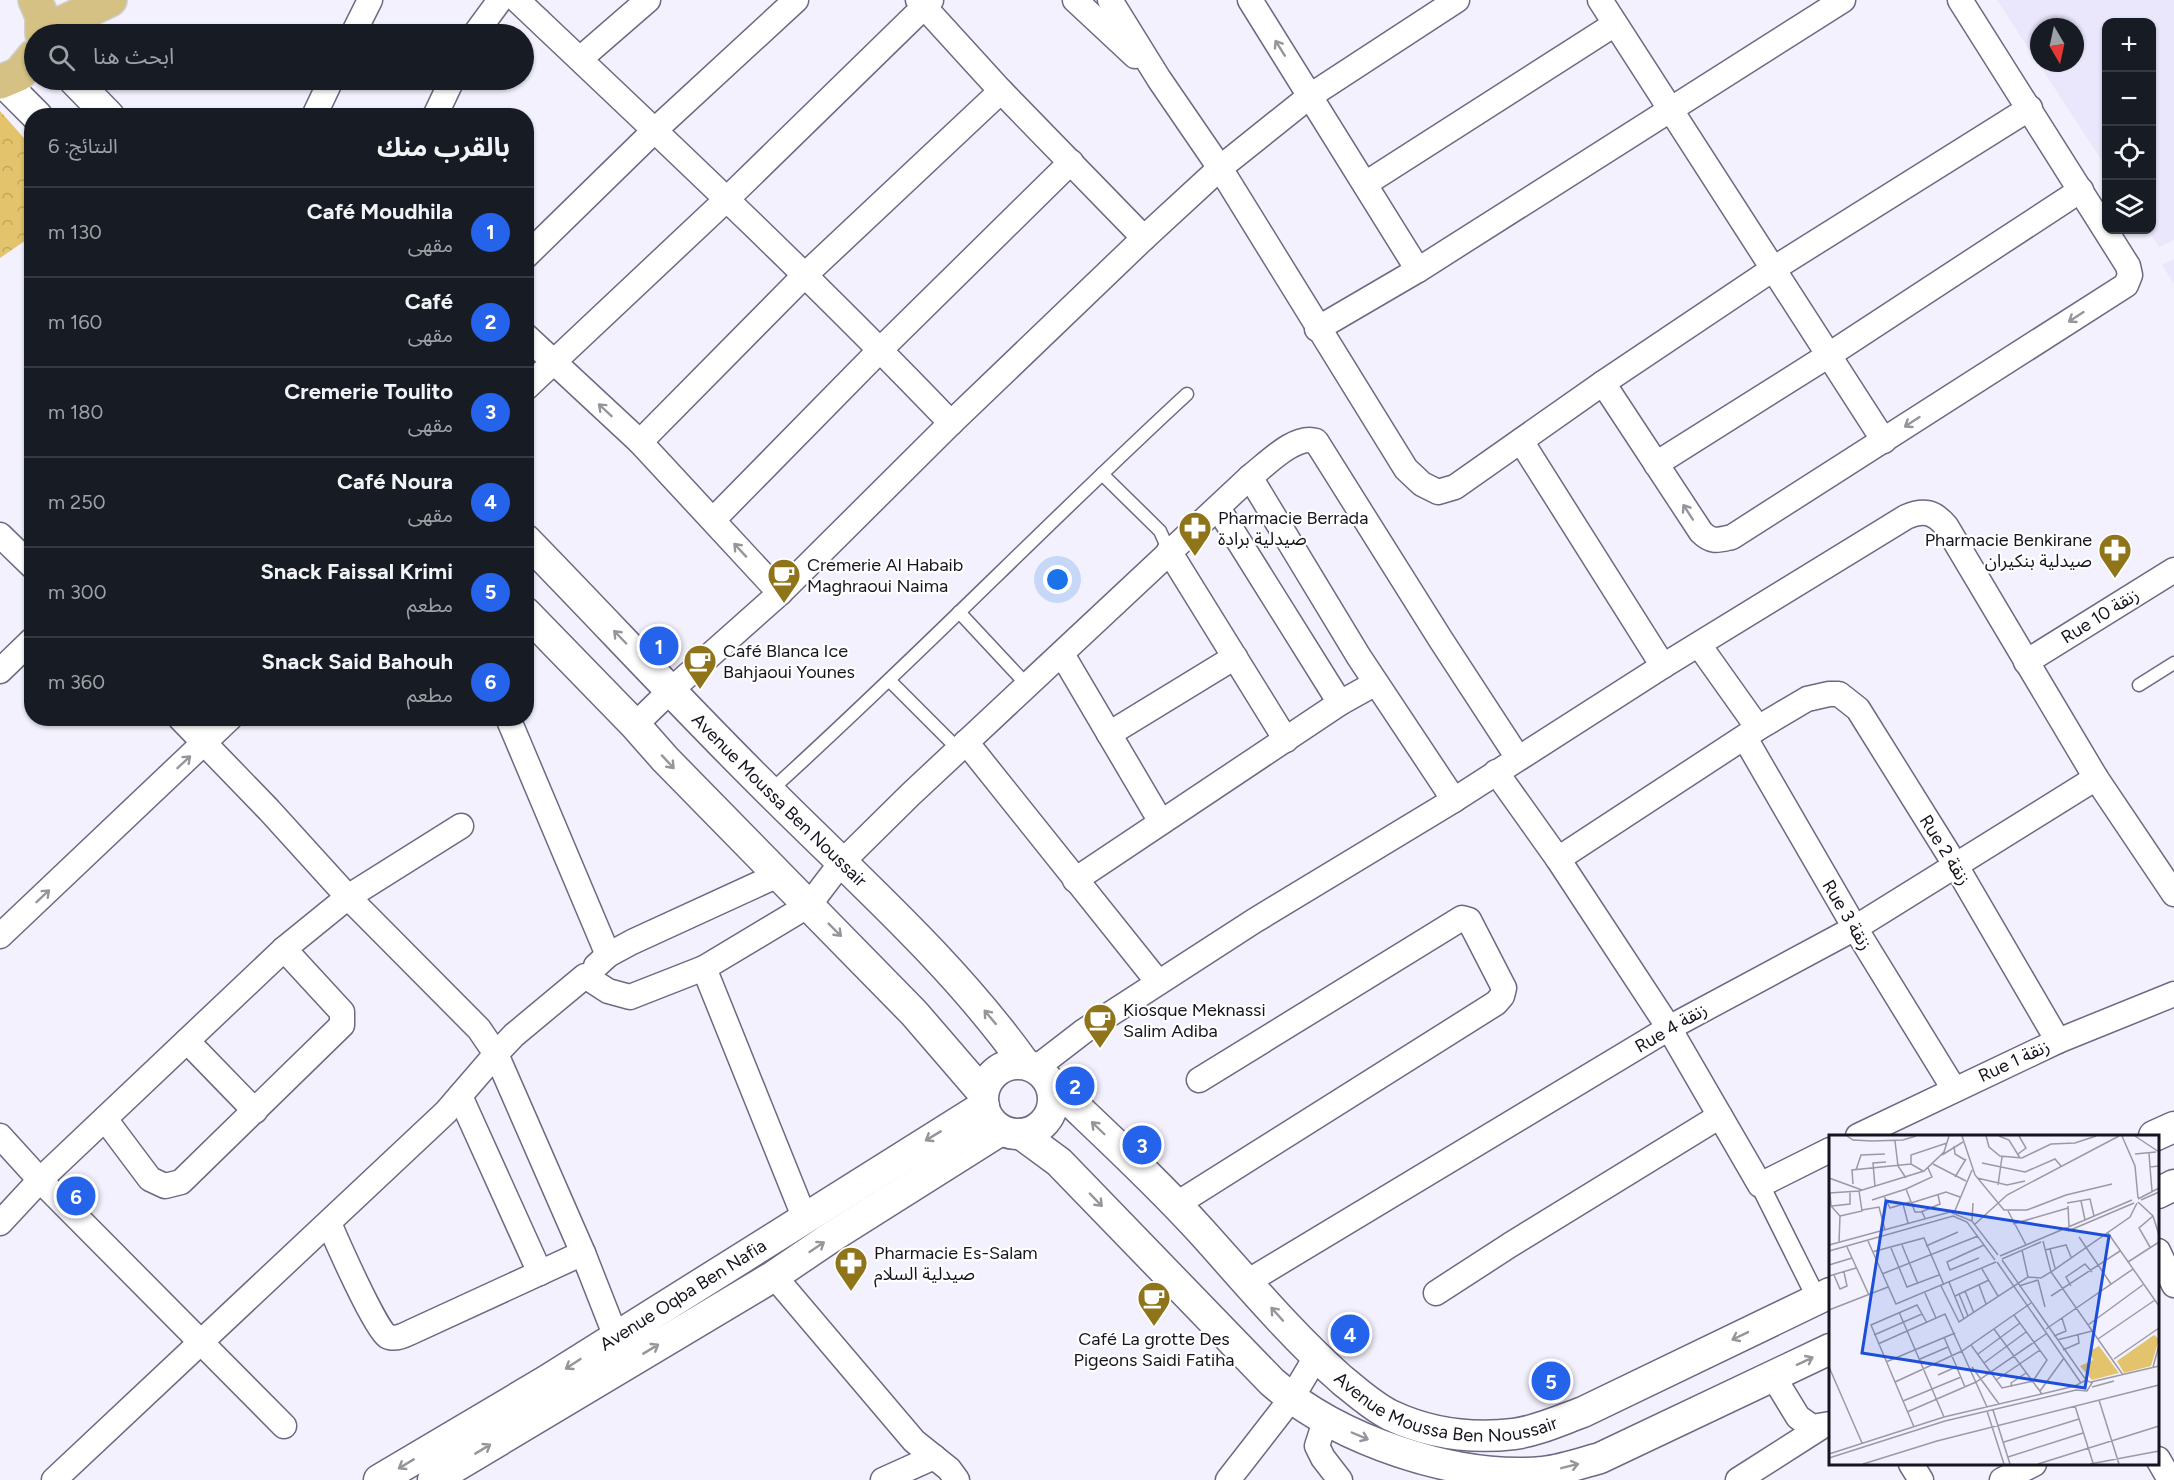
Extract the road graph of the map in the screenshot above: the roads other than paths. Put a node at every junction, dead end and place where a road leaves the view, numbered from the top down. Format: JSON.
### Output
{"nodes":[{"id":1,"x":35,"y":0,"type":"edge"},
{"id":2,"x":110,"y":0,"type":"edge"},
{"id":3,"x":370,"y":0,"type":"edge"},
{"id":4,"x":500,"y":0,"type":"edge"},
{"id":5,"x":517,"y":0,"type":"edge"},
{"id":6,"x":648,"y":0,"type":"edge"},
{"id":7,"x":796,"y":0,"type":"edge"},
{"id":8,"x":1075,"y":0,"type":"edge"},
{"id":9,"x":1110,"y":0,"type":"edge"},
{"id":10,"x":1457,"y":0,"type":"edge"},
{"id":11,"x":1600,"y":0,"type":"edge"},
{"id":12,"x":1843,"y":0,"type":"edge"},
{"id":13,"x":1960,"y":0,"type":"edge"},
{"id":14,"x":924,"y":2,"type":"edge"},
{"id":15,"x":1258,"y":3,"type":"edge"},
{"id":16,"x":41,"y":24,"type":"edge"},
{"id":17,"x":69,"y":24,"type":"edge"},
{"id":18,"x":358,"y":24,"type":"edge"},
{"id":19,"x":482,"y":24,"type":"edge"},
{"id":20,"x":1615,"y":24,"type":"junction"},
{"id":21,"x":580,"y":59,"type":"junction"},
{"id":22,"x":24,"y":66,"type":"edge"},
{"id":23,"x":1159,"y":79,"type":"junction"},
{"id":24,"x":1,"y":82,"type":"edge"},
{"id":25,"x":84,"y":90,"type":"edge"},
{"id":26,"x":327,"y":90,"type":"edge"},
{"id":27,"x":447,"y":90,"type":"edge"},
{"id":28,"x":1001,"y":91,"type":"junction"},
{"id":29,"x":1310,"y":96,"type":"junction"},
{"id":30,"x":29,"y":108,"type":"edge"},
{"id":31,"x":101,"y":108,"type":"edge"},
{"id":32,"x":318,"y":108,"type":"edge"},
{"id":33,"x":439,"y":108,"type":"edge"},
{"id":34,"x":2030,"y":108,"type":"junction"},
{"id":35,"x":1669,"y":110,"type":"junction"},
{"id":36,"x":655,"y":130,"type":"junction"},
{"id":37,"x":1071,"y":162,"type":"junction"},
{"id":38,"x":1220,"y":168,"type":"junction"},
{"id":39,"x":1365,"y":184,"type":"junction"},
{"id":40,"x":2081,"y":190,"type":"junction"},
{"id":41,"x":728,"y":198,"type":"junction"},
{"id":42,"x":1144,"y":238,"type":"junction"},
{"id":43,"x":534,"y":248,"type":"edge"},
{"id":44,"x":1773,"y":269,"type":"junction"},
{"id":45,"x":1418,"y":270,"type":"junction"},
{"id":46,"x":804,"y":276,"type":"junction"},
{"id":47,"x":1317,"y":329,"type":"junction"},
{"id":48,"x":534,"y":344,"type":"edge"},
{"id":49,"x":880,"y":350,"type":"junction"},
{"id":50,"x":1828,"y":355,"type":"junction"},
{"id":51,"x":553,"y":363,"type":"junction"},
{"id":52,"x":534,"y":381,"type":"edge"},
{"id":53,"x":1603,"y":383,"type":"junction"},
{"id":54,"x":1187,"y":394,"type":"dead end"},
{"id":55,"x":951,"y":423,"type":"junction"},
{"id":56,"x":1521,"y":441,"type":"junction"},
{"id":57,"x":1884,"y":441,"type":"junction"},
{"id":58,"x":640,"y":442,"type":"junction"},
{"id":59,"x":1656,"y":464,"type":"junction"},
{"id":60,"x":1102,"y":474,"type":"junction"},
{"id":61,"x":1250,"y":477,"type":"junction"},
{"id":62,"x":1218,"y":508,"type":"junction"},
{"id":63,"x":713,"y":520,"type":"junction"},
{"id":64,"x":0,"y":535,"type":"edge"},
{"id":65,"x":534,"y":548,"type":"edge"},
{"id":66,"x":1169,"y":551,"type":"junction"},
{"id":67,"x":24,"y":553,"type":"edge"},
{"id":68,"x":2174,"y":570,"type":"edge"},
{"id":69,"x":780,"y":593,"type":"junction"},
{"id":70,"x":959,"y":612,"type":"junction"},
{"id":71,"x":534,"y":621,"type":"edge"},
{"id":72,"x":1700,"y":645,"type":"junction"},
{"id":73,"x":24,"y":648,"type":"edge"},
{"id":74,"x":1062,"y":654,"type":"junction"},
{"id":75,"x":1235,"y":657,"type":"junction"},
{"id":76,"x":2026,"y":662,"type":"junction"},
{"id":77,"x":2174,"y":663,"type":"edge"},
{"id":78,"x":1663,"y":666,"type":"junction"},
{"id":79,"x":0,"y":671,"type":"edge"},
{"id":80,"x":890,"y":681,"type":"junction"},
{"id":81,"x":1376,"y":683,"type":"junction"},
{"id":82,"x":2139,"y":685,"type":"dead end"},
{"id":83,"x":1028,"y":686,"type":"junction"},
{"id":84,"x":671,"y":690,"type":"junction"},
{"id":85,"x":1340,"y":703,"type":"junction"},
{"id":86,"x":636,"y":725,"type":"junction"},
{"id":87,"x":188,"y":726,"type":"edge"},
{"id":88,"x":222,"y":726,"type":"edge"},
{"id":89,"x":511,"y":726,"type":"edge"},
{"id":90,"x":1751,"y":733,"type":"junction"},
{"id":91,"x":1109,"y":734,"type":"junction"},
{"id":92,"x":1286,"y":740,"type":"junction"},
{"id":93,"x":204,"y":743,"type":"junction"},
{"id":94,"x":962,"y":745,"type":"junction"},
{"id":95,"x":1518,"y":758,"type":"junction"},
{"id":96,"x":1496,"y":772,"type":"junction"},
{"id":97,"x":2096,"y":778,"type":"junction"},
{"id":98,"x":769,"y":792,"type":"junction"},
{"id":99,"x":1454,"y":800,"type":"junction"},
{"id":100,"x":1161,"y":822,"type":"junction"},
{"id":101,"x":461,"y":826,"type":"dead end"},
{"id":102,"x":1558,"y":859,"type":"junction"},
{"id":103,"x":841,"y":863,"type":"junction"},
{"id":104,"x":1956,"y":866,"type":"junction"},
{"id":105,"x":778,"y":875,"type":"junction"},
{"id":106,"x":1076,"y":880,"type":"junction"},
{"id":107,"x":2174,"y":894,"type":"edge"},
{"id":108,"x":348,"y":897,"type":"junction"},
{"id":109,"x":809,"y":905,"type":"junction"},
{"id":110,"x":1855,"y":928,"type":"junction"},
{"id":111,"x":0,"y":936,"type":"edge"},
{"id":112,"x":284,"y":949,"type":"junction"},
{"id":113,"x":608,"y":955,"type":"junction"},
{"id":114,"x":704,"y":968,"type":"junction"},
{"id":115,"x":585,"y":976,"type":"junction"},
{"id":116,"x":1158,"y":982,"type":"junction"},
{"id":117,"x":2174,"y":994,"type":"edge"},
{"id":118,"x":1669,"y":1028,"type":"junction"},
{"id":119,"x":188,"y":1041,"type":"junction"},
{"id":120,"x":2058,"y":1041,"type":"junction"},
{"id":121,"x":496,"y":1054,"type":"junction"},
{"id":122,"x":1037,"y":1071,"type":"junction"},
{"id":123,"x":1199,"y":1080,"type":"dead end"},
{"id":124,"x":1954,"y":1089,"type":"junction"},
{"id":125,"x":460,"y":1096,"type":"junction"},
{"id":126,"x":255,"y":1111,"type":"junction"},
{"id":127,"x":997,"y":1116,"type":"junction"},
{"id":128,"x":1720,"y":1116,"type":"junction"},
{"id":129,"x":105,"y":1119,"type":"junction"},
{"id":130,"x":2174,"y":1127,"type":"edge"},
{"id":131,"x":1862,"y":1135,"type":"edge"},
{"id":132,"x":2158,"y":1135,"type":"edge"},
{"id":133,"x":0,"y":1136,"type":"edge"},
{"id":134,"x":1829,"y":1150,"type":"edge"},
{"id":135,"x":40,"y":1180,"type":"junction"},
{"id":136,"x":1760,"y":1185,"type":"junction"},
{"id":137,"x":2174,"y":1185,"type":"edge"},
{"id":138,"x":2159,"y":1192,"type":"edge"},
{"id":139,"x":1177,"y":1204,"type":"junction"},
{"id":140,"x":804,"y":1219,"type":"junction"},
{"id":141,"x":0,"y":1223,"type":"edge"},
{"id":142,"x":329,"y":1223,"type":"junction"},
{"id":143,"x":583,"y":1253,"type":"junction"},
{"id":144,"x":2159,"y":1255,"type":"edge"},
{"id":145,"x":540,"y":1273,"type":"junction"},
{"id":146,"x":774,"y":1276,"type":"junction"},
{"id":147,"x":1248,"y":1282,"type":"junction"},
{"id":148,"x":2174,"y":1285,"type":"edge"},
{"id":149,"x":1436,"y":1293,"type":"dead end"},
{"id":150,"x":1823,"y":1296,"type":"edge"},
{"id":151,"x":616,"y":1337,"type":"junction"},
{"id":152,"x":201,"y":1343,"type":"junction"},
{"id":153,"x":1829,"y":1348,"type":"edge"},
{"id":154,"x":1316,"y":1358,"type":"junction"},
{"id":155,"x":1773,"y":1376,"type":"junction"},
{"id":156,"x":1291,"y":1399,"type":"junction"},
{"id":157,"x":1325,"y":1421,"type":"junction"},
{"id":158,"x":1826,"y":1425,"type":"edge"},
{"id":159,"x":284,"y":1426,"type":"dead end"},
{"id":160,"x":2174,"y":1450,"type":"edge"},
{"id":161,"x":934,"y":1457,"type":"junction"},
{"id":162,"x":2159,"y":1458,"type":"edge"},
{"id":163,"x":2159,"y":1461,"type":"edge"},
{"id":164,"x":1912,"y":1465,"type":"edge"},
{"id":165,"x":1994,"y":1465,"type":"edge"},
{"id":166,"x":2032,"y":1465,"type":"edge"},
{"id":167,"x":1503,"y":1476,"type":"edge"},
{"id":168,"x":54,"y":1480,"type":"edge"},
{"id":169,"x":379,"y":1480,"type":"edge"},
{"id":170,"x":433,"y":1480,"type":"edge"},
{"id":171,"x":883,"y":1480,"type":"edge"},
{"id":172,"x":957,"y":1480,"type":"edge"},
{"id":173,"x":1228,"y":1480,"type":"edge"},
{"id":174,"x":1340,"y":1480,"type":"edge"},
{"id":175,"x":1738,"y":1480,"type":"edge"},
{"id":176,"x":1921,"y":1480,"type":"edge"},
{"id":177,"x":2002,"y":1480,"type":"edge"},
{"id":178,"x":2170,"y":1480,"type":"edge"}],
"edges":[{"from":1,"to":16,"type":"main road"},
{"from":2,"to":17,"type":"main road"},
{"from":3,"to":18,"type":"street"},
{"from":4,"to":19,"type":"street"},
{"from":5,"to":21,"type":"street"},
{"from":6,"to":21,"type":"street"},
{"from":7,"to":36,"type":"street"},
{"from":8,"to":23,"type":"street"},
{"from":9,"to":23,"type":"street"},
{"from":10,"to":29,"type":"street"},
{"from":11,"to":20,"type":"street"},
{"from":12,"to":35,"type":"street"},
{"from":13,"to":34,"type":"street"},
{"from":14,"to":28,"type":"street"},
{"from":14,"to":41,"type":"street"},
{"from":29,"to":15,"type":"street","one_way":true},
{"from":20,"to":35,"type":"street"},
{"from":20,"to":39,"type":"street"},
{"from":21,"to":36,"type":"street"},
{"from":22,"to":24,"type":"main road"},
{"from":23,"to":38,"type":"street"},
{"from":24,"to":30,"type":"street"},
{"from":25,"to":31,"type":"street"},
{"from":26,"to":32,"type":"street"},
{"from":27,"to":33,"type":"street"},
{"from":28,"to":37,"type":"street"},
{"from":28,"to":46,"type":"street"},
{"from":29,"to":38,"type":"street"},
{"from":29,"to":39,"type":"street"},
{"from":34,"to":40,"type":"street"},
{"from":34,"to":44,"type":"street"},
{"from":35,"to":44,"type":"street"},
{"from":35,"to":45,"type":"street"},
{"from":36,"to":41,"type":"street"},
{"from":36,"to":43,"type":"street"},
{"from":37,"to":42,"type":"street"},
{"from":37,"to":49,"type":"street"},
{"from":38,"to":42,"type":"street"},
{"from":38,"to":47,"type":"street"},
{"from":39,"to":45,"type":"street"},
{"from":40,"to":50,"type":"street"},
{"from":40,"to":57,"type":"street","one_way":true},
{"from":41,"to":46,"type":"street"},
{"from":41,"to":51,"type":"street"},
{"from":42,"to":55,"type":"street"},
{"from":44,"to":50,"type":"street"},
{"from":44,"to":53,"type":"street"},
{"from":45,"to":47,"type":"street"},
{"from":46,"to":49,"type":"street"},
{"from":46,"to":58,"type":"street"},
{"from":47,"to":56,"type":"street"},
{"from":48,"to":51,"type":"street"},
{"from":49,"to":55,"type":"street"},
{"from":49,"to":63,"type":"street"},
{"from":50,"to":57,"type":"street"},
{"from":50,"to":59,"type":"street"},
{"from":51,"to":52,"type":"street"},
{"from":58,"to":51,"type":"street","one_way":true},
{"from":53,"to":56,"type":"street"},
{"from":53,"to":59,"type":"street"},
{"from":54,"to":60,"type":"lane"},
{"from":55,"to":69,"type":"street"},
{"from":56,"to":78,"type":"street"},
{"from":57,"to":59,"type":"street","one_way":true},
{"from":58,"to":63,"type":"street"},
{"from":60,"to":66,"type":"lane"},
{"from":60,"to":70,"type":"lane"},
{"from":61,"to":62,"type":"street"},
{"from":61,"to":81,"type":"street"},
{"from":61,"to":95,"type":"street"},
{"from":62,"to":66,"type":"street"},
{"from":62,"to":85,"type":"street"},
{"from":69,"to":63,"type":"street","one_way":true},
{"from":64,"to":67,"type":"street"},
{"from":84,"to":65,"type":"street","name":"Avenue Moussa Ben Noussair","one_way":true},
{"from":66,"to":74,"type":"street"},
{"from":66,"to":75,"type":"street"},
{"from":68,"to":76,"type":"street","name":"Rue 10 زنقة"},
{"from":69,"to":84,"type":"street"},
{"from":70,"to":80,"type":"lane"},
{"from":70,"to":83,"type":"lane"},
{"from":71,"to":86,"type":"street"},
{"from":72,"to":76,"type":"street"},
{"from":72,"to":78,"type":"street"},
{"from":72,"to":90,"type":"street","name":"Rue 3 زنقة"},
{"from":73,"to":79,"type":"street"},
{"from":74,"to":83,"type":"street"},
{"from":74,"to":91,"type":"street"},
{"from":75,"to":91,"type":"street"},
{"from":75,"to":92,"type":"street"},
{"from":76,"to":97,"type":"street"},
{"from":77,"to":82,"type":"lane"},
{"from":78,"to":95,"type":"street"},
{"from":80,"to":94,"type":"lane"},
{"from":80,"to":98,"type":"lane"},
{"from":81,"to":85,"type":"street"},
{"from":81,"to":99,"type":"street"},
{"from":83,"to":94,"type":"street"},
{"from":84,"to":86,"type":"street"},
{"from":84,"to":98,"type":"street","name":"Avenue Moussa Ben Noussair"},
{"from":85,"to":92,"type":"street"},
{"from":86,"to":105,"type":"street","one_way":true},
{"from":87,"to":93,"type":"street"},
{"from":88,"to":93,"type":"street"},
{"from":89,"to":113,"type":"street"},
{"from":90,"to":102,"type":"street"},
{"from":90,"to":104,"type":"street","name":"Rue 2 زنقة"},
{"from":90,"to":110,"type":"street","name":"Rue 3 زنقة"},
{"from":91,"to":100,"type":"street"},
{"from":92,"to":100,"type":"street"},
{"from":93,"to":108,"type":"street"},
{"from":111,"to":93,"type":"street","one_way":true},
{"from":94,"to":103,"type":"street"},
{"from":94,"to":106,"type":"street"},
{"from":95,"to":96,"type":"street"},
{"from":96,"to":99,"type":"street"},
{"from":96,"to":102,"type":"street"},
{"from":97,"to":104,"type":"street","name":"Rue 4 زنقة"},
{"from":97,"to":107,"type":"street"},
{"from":98,"to":103,"type":"street","name":"Avenue Moussa Ben Noussair"},
{"from":99,"to":116,"type":"street"},
{"from":100,"to":106,"type":"street"},
{"from":101,"to":108,"type":"street"},
{"from":102,"to":118,"type":"street"},
{"from":103,"to":109,"type":"street"},
{"from":122,"to":103,"type":"street","name":"Avenue Moussa Ben Noussair","one_way":true},
{"from":104,"to":110,"type":"street","name":"Rue 4 زنقة"},
{"from":104,"to":120,"type":"street","name":"Rue 2 زنقة"},
{"from":105,"to":109,"type":"street"},
{"from":105,"to":113,"type":"street"},
{"from":106,"to":116,"type":"street"},
{"from":108,"to":112,"type":"street"},
{"from":108,"to":121,"type":"street"},
{"from":109,"to":114,"type":"street"},
{"from":109,"to":127,"type":"street","one_way":true},
{"from":110,"to":118,"type":"street","name":"Rue 4 زنقة"},
{"from":110,"to":124,"type":"street","name":"Rue 3 زنقة"},
{"from":112,"to":119,"type":"street"},
{"from":112,"to":126,"type":"street"},
{"from":113,"to":115,"type":"street"},
{"from":114,"to":115,"type":"street"},
{"from":114,"to":140,"type":"street"},
{"from":115,"to":121,"type":"street"},
{"from":116,"to":122,"type":"street"},
{"from":117,"to":120,"type":"street","name":"Rue 1 زنقة"},
{"from":118,"to":128,"type":"street"},
{"from":118,"to":147,"type":"street","name":"Rue 4 زنقة"},
{"from":119,"to":126,"type":"street"},
{"from":119,"to":129,"type":"street"},
{"from":120,"to":124,"type":"street","name":"Rue 1 زنقة"},
{"from":121,"to":125,"type":"street"},
{"from":121,"to":143,"type":"street"},
{"from":122,"to":127,"type":"street"},
{"from":122,"to":127,"type":"street"},
{"from":139,"to":122,"type":"street","name":"Avenue Moussa Ben Noussair","one_way":true},
{"from":123,"to":139,"type":"street"},
{"from":124,"to":131,"type":"street","name":"Rue 1 زنقة"},
{"from":125,"to":142,"type":"street"},
{"from":125,"to":145,"type":"street"},
{"from":126,"to":129,"type":"street"},
{"from":127,"to":140,"type":"street","name":"Avenue Oqba Ben Nafia","one_way":true},
{"from":146,"to":127,"type":"street","name":"Avenue Oqba Ben Nafia","one_way":true},
{"from":127,"to":156,"type":"street","one_way":true},
{"from":128,"to":136,"type":"street"},
{"from":128,"to":149,"type":"street"},
{"from":129,"to":135,"type":"street"},
{"from":130,"to":132,"type":"street"},
{"from":133,"to":135,"type":"street"},
{"from":134,"to":136,"type":"street"},
{"from":135,"to":141,"type":"street"},
{"from":135,"to":152,"type":"street"},
{"from":136,"to":150,"type":"street"},
{"from":137,"to":138,"type":"street"},
{"from":139,"to":147,"type":"street","name":"Avenue Moussa Ben Noussair"},
{"from":140,"to":151,"type":"street","name":"Avenue Oqba Ben Nafia"},
{"from":142,"to":145,"type":"street"},
{"from":142,"to":152,"type":"street"},
{"from":143,"to":145,"type":"street"},
{"from":143,"to":151,"type":"street"},
{"from":144,"to":148,"type":"street"},
{"from":146,"to":161,"type":"street"},
{"from":170,"to":146,"type":"street","name":"Avenue Oqba Ben Nafia","one_way":true},
{"from":154,"to":147,"type":"street","name":"Avenue Moussa Ben Noussair","one_way":true},
{"from":150,"to":154,"type":"street","name":"Avenue Moussa Ben Noussair","one_way":true},
{"from":151,"to":169,"type":"street","name":"Avenue Oqba Ben Nafia","one_way":true},
{"from":152,"to":159,"type":"street"},
{"from":152,"to":168,"type":"street"},
{"from":155,"to":153,"type":"street","one_way":true},
{"from":154,"to":156,"type":"street"},
{"from":155,"to":158,"type":"street"},
{"from":167,"to":155,"type":"street","one_way":true},
{"from":156,"to":157,"type":"street"},
{"from":156,"to":173,"type":"street"},
{"from":157,"to":167,"type":"street","one_way":true},
{"from":157,"to":174,"type":"street"},
{"from":158,"to":175,"type":"street"},
{"from":160,"to":162,"type":"street"},
{"from":161,"to":171,"type":"street"},
{"from":161,"to":172,"type":"street"},
{"from":163,"to":178,"type":"street"},
{"from":164,"to":176,"type":"street"},
{"from":165,"to":177,"type":"street"},
{"from":166,"to":177,"type":"street"}]}
